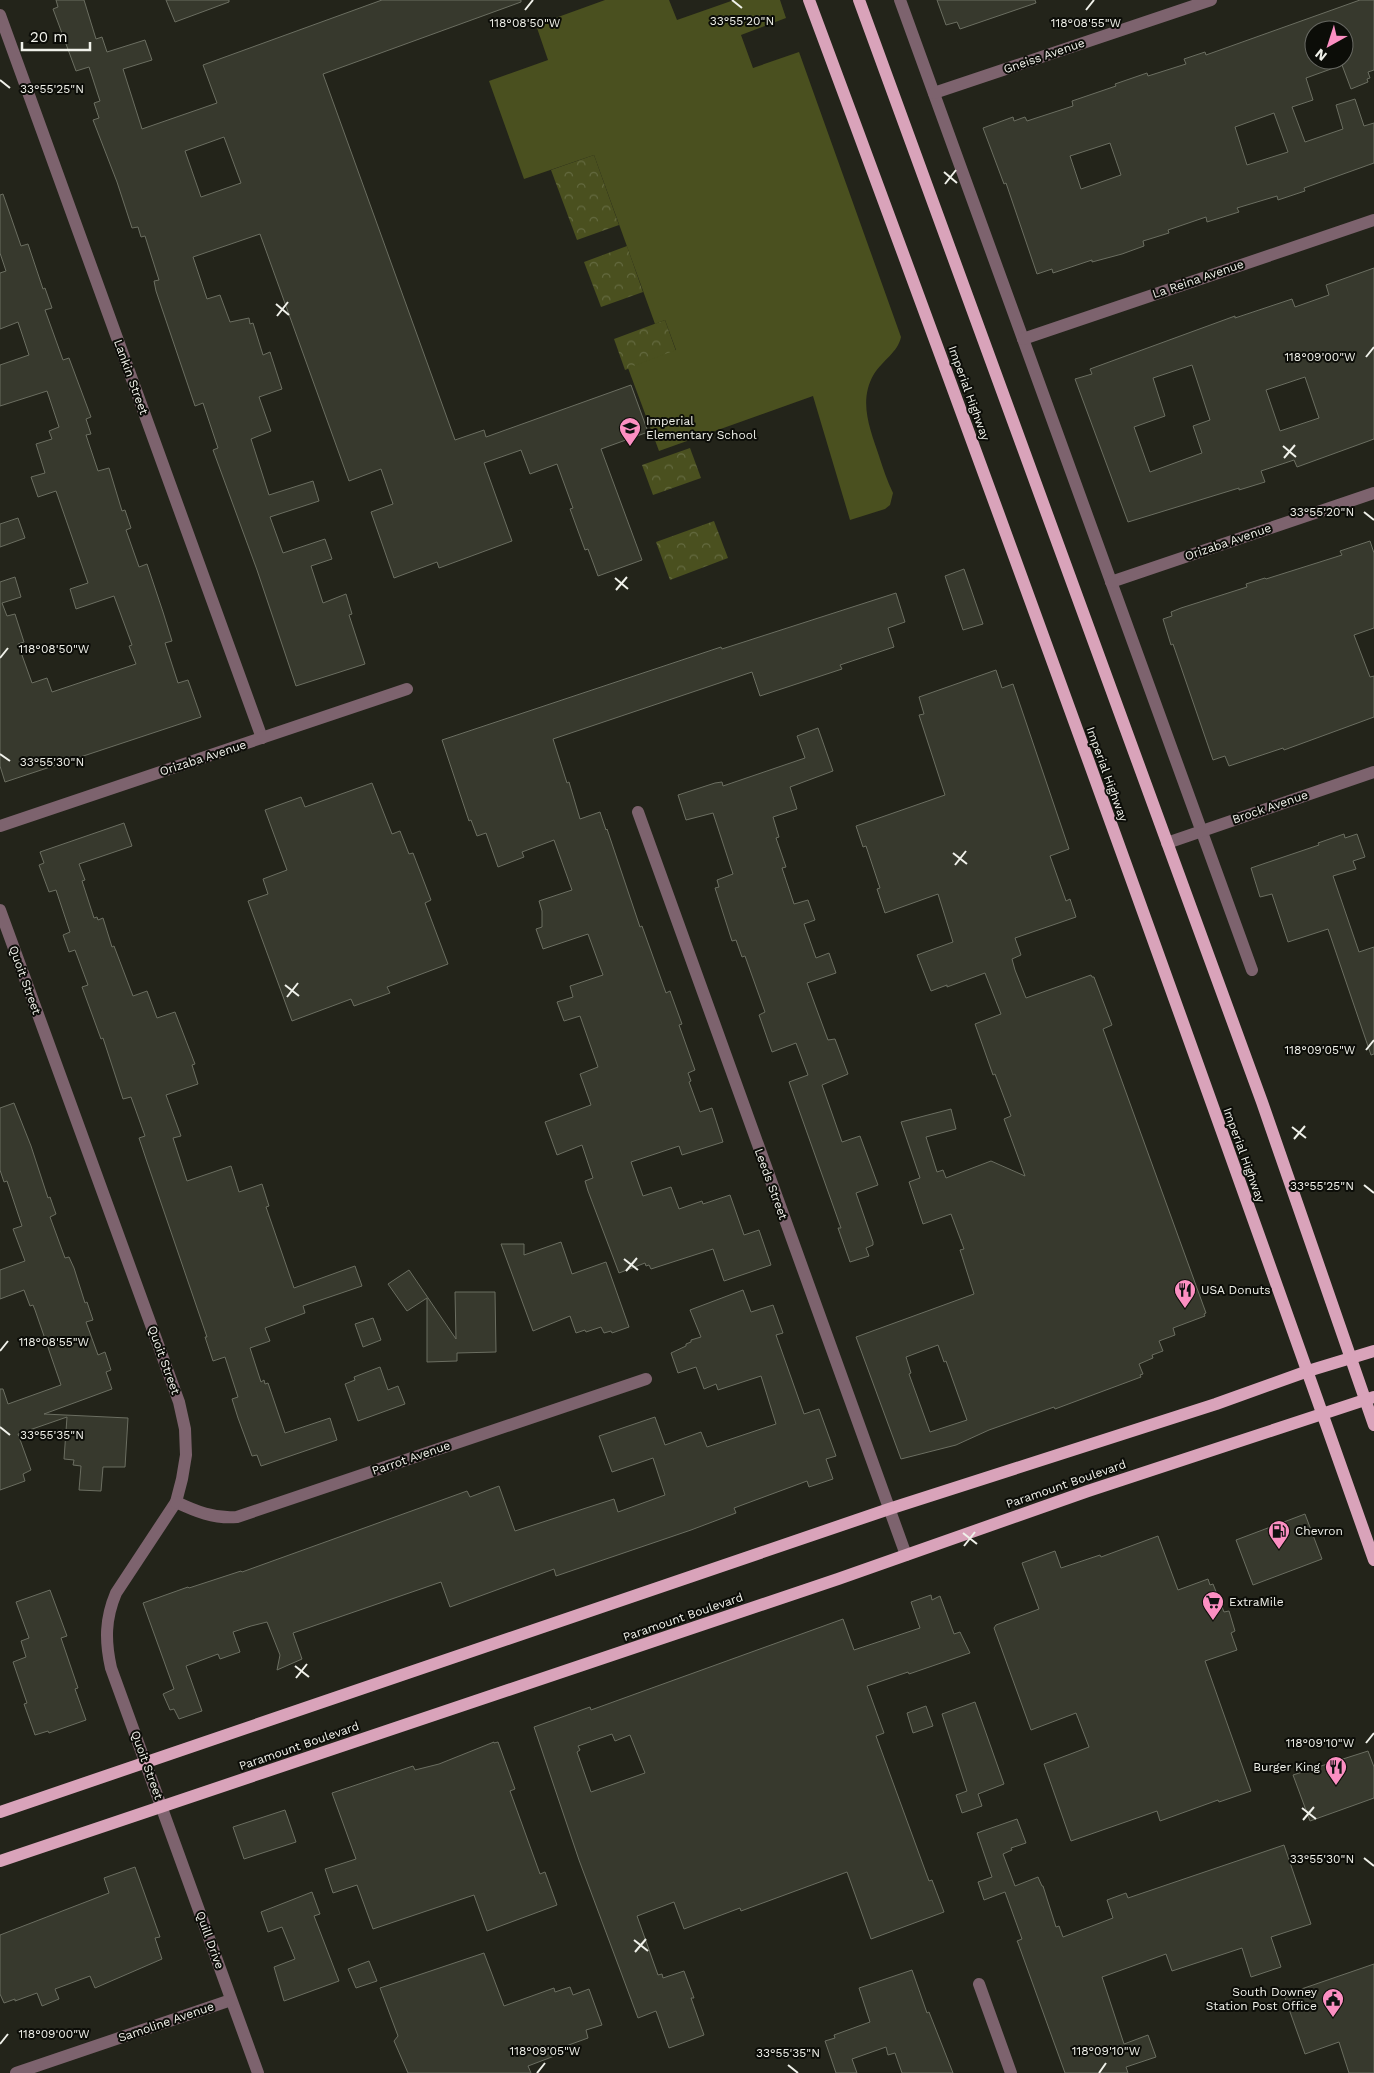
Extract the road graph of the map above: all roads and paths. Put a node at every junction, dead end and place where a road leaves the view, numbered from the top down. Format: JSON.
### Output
{"nodes":[{"id":1,"x":809,"y":0,"type":"edge"},
{"id":2,"x":859,"y":0,"type":"edge"},
{"id":3,"x":900,"y":0,"type":"edge"},
{"id":4,"x":1211,"y":0,"type":"edge"},
{"id":5,"x":0,"y":15,"type":"edge"},
{"id":6,"x":934,"y":93,"type":"junction"},
{"id":7,"x":1374,"y":220,"type":"edge"},
{"id":8,"x":1023,"y":339,"type":"junction"},
{"id":9,"x":1374,"y":493,"type":"edge"},
{"id":10,"x":1111,"y":582,"type":"junction"},
{"id":11,"x":407,"y":689,"type":"dead end"},
{"id":12,"x":262,"y":738,"type":"junction"},
{"id":13,"x":1374,"y":772,"type":"edge"},
{"id":14,"x":638,"y":812,"type":"dead end"},
{"id":15,"x":0,"y":826,"type":"edge"},
{"id":16,"x":1201,"y":831,"type":"junction"},
{"id":17,"x":1167,"y":843,"type":"junction"},
{"id":18,"x":0,"y":910,"type":"edge"},
{"id":19,"x":1252,"y":970,"type":"dead end"},
{"id":20,"x":1374,"y":1350,"type":"edge"},
{"id":21,"x":1350,"y":1358,"type":"junction"},
{"id":22,"x":1308,"y":1371,"type":"junction"},
{"id":23,"x":646,"y":1379,"type":"dead end"},
{"id":24,"x":1370,"y":1399,"type":"edge"},
{"id":25,"x":1322,"y":1414,"type":"junction"},
{"id":26,"x":1374,"y":1425,"type":"edge"},
{"id":27,"x":176,"y":1502,"type":"junction"},
{"id":28,"x":889,"y":1509,"type":"junction"},
{"id":29,"x":906,"y":1555,"type":"junction"},
{"id":30,"x":1374,"y":1560,"type":"edge"},
{"id":31,"x":146,"y":1762,"type":"junction"},
{"id":32,"x":162,"y":1806,"type":"junction"},
{"id":33,"x":0,"y":1812,"type":"edge"},
{"id":34,"x":0,"y":1861,"type":"edge"},
{"id":35,"x":979,"y":1984,"type":"dead end"},
{"id":36,"x":231,"y":2000,"type":"junction"},
{"id":37,"x":16,"y":2073,"type":"edge"},
{"id":38,"x":258,"y":2073,"type":"edge"},
{"id":39,"x":1011,"y":2073,"type":"edge"}],
"edges":[{"from":1,"to":22,"type":"main road","name":"Imperial Highway"},
{"from":2,"to":17,"type":"main road"},
{"from":3,"to":6,"type":"street"},
{"from":4,"to":6,"type":"street","name":"Gneiss Avenue"},
{"from":5,"to":12,"type":"street","name":"Lankin Street"},
{"from":6,"to":8,"type":"street"},
{"from":7,"to":8,"type":"street","name":"La Reina Avenue"},
{"from":8,"to":10,"type":"street"},
{"from":9,"to":10,"type":"street","name":"Orizaba Avenue"},
{"from":10,"to":16,"type":"street"},
{"from":11,"to":12,"type":"street","name":"Orizaba Avenue"},
{"from":12,"to":15,"type":"street","name":"Orizaba Avenue"},
{"from":13,"to":16,"type":"street","name":"Brock Avenue"},
{"from":14,"to":28,"type":"street","name":"Leeds Street"},
{"from":16,"to":17,"type":"street","name":"Brock Avenue"},
{"from":16,"to":19,"type":"street"},
{"from":17,"to":21,"type":"main road"},
{"from":18,"to":27,"type":"street","name":"Quoit Street"},
{"from":20,"to":21,"type":"main road"},
{"from":21,"to":22,"type":"main road"},
{"from":21,"to":24,"type":"main road"},
{"from":22,"to":25,"type":"main road","name":"Imperial Highway"},
{"from":22,"to":28,"type":"main road"},
{"from":23,"to":27,"type":"street","name":"Parrot Avenue"},
{"from":24,"to":25,"type":"main road","name":"Paramount Boulevard"},
{"from":24,"to":26,"type":"main road"},
{"from":25,"to":29,"type":"main road","name":"Paramount Boulevard"},
{"from":25,"to":30,"type":"main road","name":"Imperial Highway"},
{"from":27,"to":31,"type":"street","name":"Quoit Street"},
{"from":28,"to":29,"type":"street","name":"Leeds Street"},
{"from":28,"to":31,"type":"main road"},
{"from":29,"to":32,"type":"main road","name":"Paramount Boulevard"},
{"from":31,"to":32,"type":"street","name":"Quoit Street"},
{"from":31,"to":33,"type":"main road"},
{"from":32,"to":34,"type":"main road","name":"Paramount Boulevard"},
{"from":32,"to":36,"type":"street","name":"Quill Drive"},
{"from":35,"to":39,"type":"street"},
{"from":36,"to":37,"type":"street","name":"Samoline Avenue"},
{"from":36,"to":38,"type":"street","name":"Quill Drive"}]}
